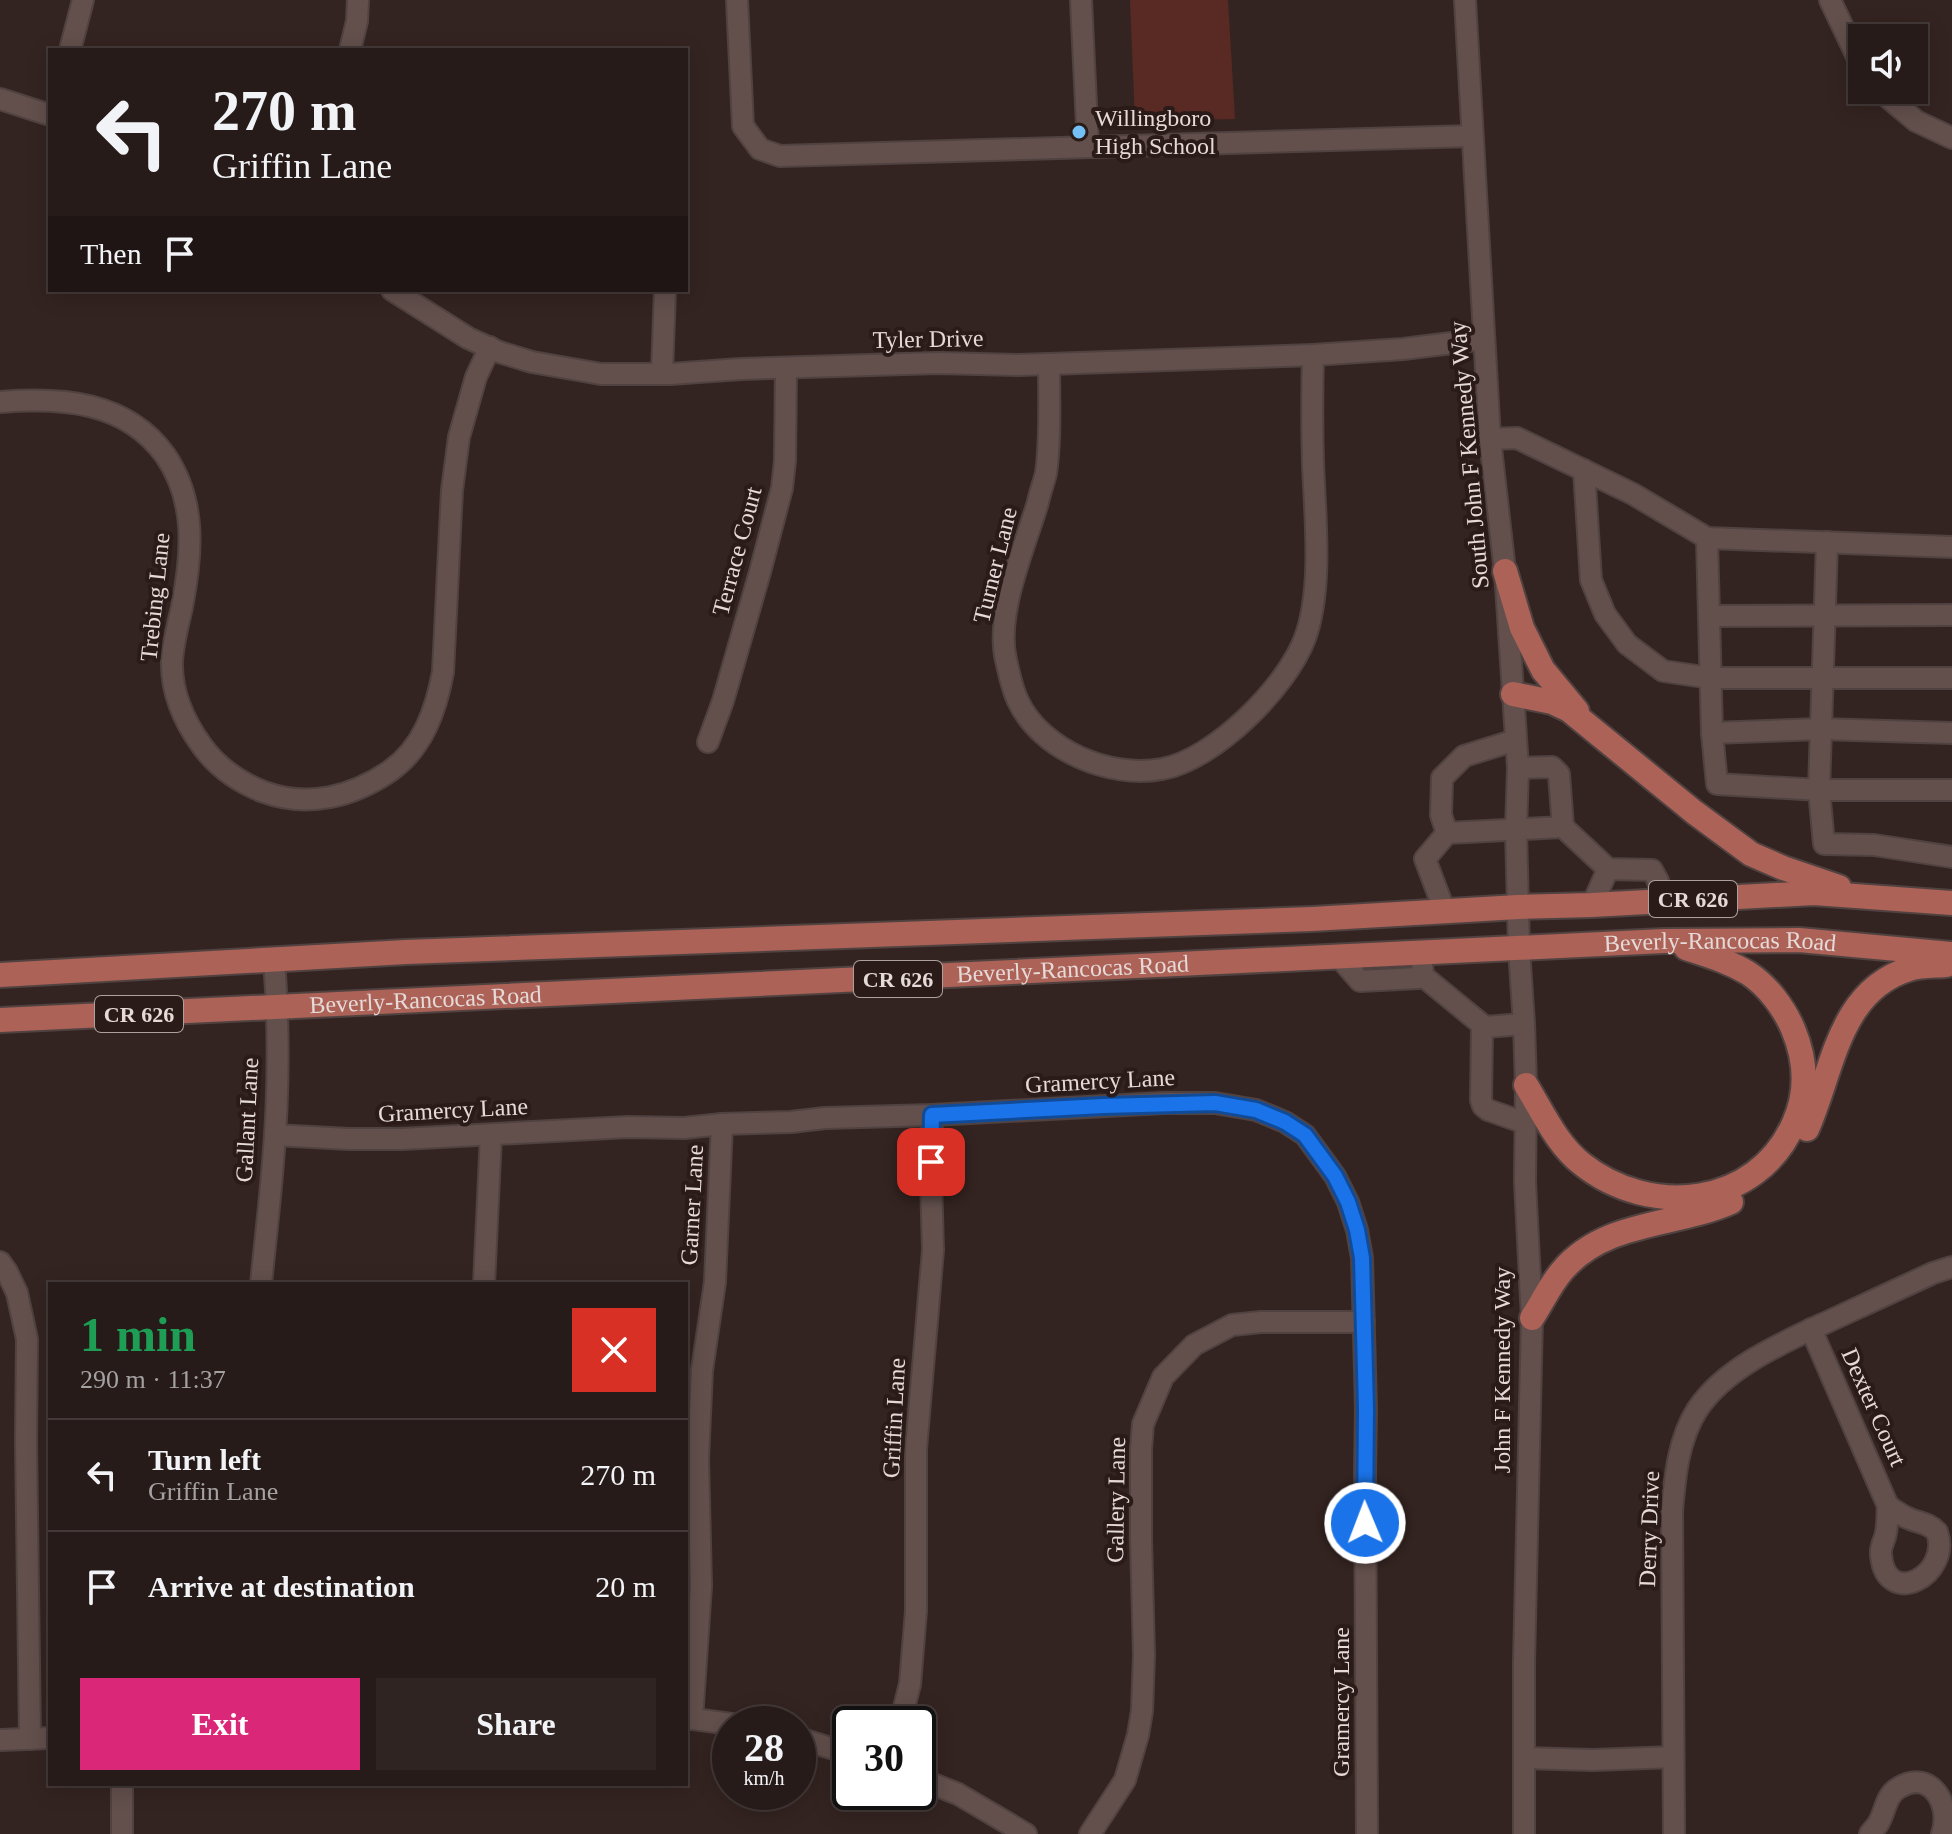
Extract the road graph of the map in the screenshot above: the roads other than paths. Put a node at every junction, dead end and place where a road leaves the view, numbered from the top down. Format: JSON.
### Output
{"nodes":[{"id":1,"x":83,"y":0,"type":"edge"},
{"id":2,"x":358,"y":0,"type":"edge"},
{"id":3,"x":737,"y":0,"type":"edge"},
{"id":4,"x":1081,"y":0,"type":"edge"},
{"id":5,"x":1465,"y":0,"type":"edge"},
{"id":6,"x":1830,"y":0,"type":"edge"},
{"id":7,"x":1848,"y":38,"type":"edge"},
{"id":8,"x":71,"y":48,"type":"edge"},
{"id":9,"x":350,"y":48,"type":"edge"},
{"id":10,"x":0,"y":99,"type":"edge"},
{"id":11,"x":1896,"y":104,"type":"edge"},
{"id":12,"x":48,"y":111,"type":"edge"},
{"id":13,"x":1472,"y":136,"type":"junction"},
{"id":14,"x":1952,"y":138,"type":"edge"},
{"id":15,"x":1088,"y":147,"type":"junction"},
{"id":16,"x":395,"y":292,"type":"edge"},
{"id":17,"x":665,"y":292,"type":"edge"},
{"id":18,"x":1484,"y":339,"type":"junction"},
{"id":19,"x":490,"y":347,"type":"junction"},
{"id":20,"x":1313,"y":355,"type":"junction"},
{"id":21,"x":1049,"y":364,"type":"junction"},
{"id":22,"x":786,"y":368,"type":"junction"},
{"id":23,"x":662,"y":373,"type":"junction"},
{"id":24,"x":0,"y":402,"type":"edge"},
{"id":25,"x":1490,"y":439,"type":"junction"},
{"id":26,"x":1584,"y":470,"type":"junction"},
{"id":27,"x":1707,"y":538,"type":"junction"},
{"id":28,"x":1827,"y":542,"type":"junction"},
{"id":29,"x":1952,"y":547,"type":"edge"},
{"id":30,"x":1505,"y":571,"type":"junction"},
{"id":31,"x":1825,"y":615,"type":"junction"},
{"id":32,"x":1952,"y":615,"type":"edge"},
{"id":33,"x":1709,"y":616,"type":"junction"},
{"id":34,"x":1823,"y":677,"type":"junction"},
{"id":35,"x":1711,"y":678,"type":"junction"},
{"id":36,"x":1952,"y":678,"type":"edge"},
{"id":37,"x":1513,"y":694,"type":"junction"},
{"id":38,"x":1589,"y":725,"type":"junction"},
{"id":39,"x":1821,"y":729,"type":"junction"},
{"id":40,"x":1712,"y":733,"type":"junction"},
{"id":41,"x":1952,"y":733,"type":"edge"},
{"id":42,"x":1516,"y":740,"type":"junction"},
{"id":43,"x":708,"y":742,"type":"dead end"},
{"id":44,"x":1518,"y":768,"type":"junction"},
{"id":45,"x":1819,"y":790,"type":"junction"},
{"id":46,"x":1952,"y":790,"type":"edge"},
{"id":47,"x":1563,"y":827,"type":"junction"},
{"id":48,"x":1516,"y":830,"type":"junction"},
{"id":49,"x":1447,"y":833,"type":"junction"},
{"id":50,"x":1952,"y":857,"type":"edge"},
{"id":51,"x":1608,"y":869,"type":"junction"},
{"id":52,"x":1868,"y":896,"type":"junction"},
{"id":53,"x":1662,"y":900,"type":"junction"},
{"id":54,"x":1952,"y":903,"type":"edge"},
{"id":55,"x":1592,"y":905,"type":"junction"},
{"id":56,"x":1518,"y":907,"type":"junction"},
{"id":57,"x":1445,"y":912,"type":"junction"},
{"id":58,"x":1664,"y":941,"type":"junction"},
{"id":59,"x":1519,"y":949,"type":"junction"},
{"id":60,"x":1952,"y":954,"type":"edge"},
{"id":61,"x":274,"y":959,"type":"junction"},
{"id":62,"x":1952,"y":964,"type":"edge"},
{"id":63,"x":1422,"y":965,"type":"junction"},
{"id":64,"x":0,"y":975,"type":"edge"},
{"id":65,"x":278,"y":1008,"type":"junction"},
{"id":66,"x":0,"y":1020,"type":"edge"},
{"id":67,"x":1524,"y":1024,"type":"junction"},
{"id":68,"x":1485,"y":1027,"type":"junction"},
{"id":69,"x":1526,"y":1085,"type":"junction"},
{"id":70,"x":932,"y":1115,"type":"junction"},
{"id":71,"x":1525,"y":1123,"type":"junction"},
{"id":72,"x":722,"y":1124,"type":"junction"},
{"id":73,"x":275,"y":1135,"type":"junction"},
{"id":74,"x":491,"y":1135,"type":"junction"},
{"id":75,"x":0,"y":1262,"type":"edge"},
{"id":76,"x":1952,"y":1267,"type":"edge"},
{"id":77,"x":261,"y":1282,"type":"edge"},
{"id":78,"x":484,"y":1282,"type":"edge"},
{"id":79,"x":1532,"y":1318,"type":"junction"},
{"id":80,"x":1364,"y":1322,"type":"junction"},
{"id":81,"x":1811,"y":1329,"type":"junction"},
{"id":82,"x":1888,"y":1506,"type":"dead end"},
{"id":83,"x":904,"y":1706,"type":"edge"},
{"id":84,"x":689,"y":1719,"type":"edge"},
{"id":85,"x":712,"y":1722,"type":"edge"},
{"id":86,"x":40,"y":1738,"type":"edge"},
{"id":87,"x":0,"y":1740,"type":"edge"},
{"id":88,"x":1673,"y":1757,"type":"junction"},
{"id":89,"x":1524,"y":1758,"type":"junction"},
{"id":90,"x":936,"y":1785,"type":"edge"},
{"id":91,"x":122,"y":1786,"type":"edge"},
{"id":92,"x":122,"y":1834,"type":"edge"},
{"id":93,"x":1026,"y":1834,"type":"edge"},
{"id":94,"x":1090,"y":1834,"type":"edge"},
{"id":95,"x":1367,"y":1834,"type":"edge"},
{"id":96,"x":1524,"y":1834,"type":"edge"},
{"id":97,"x":1674,"y":1834,"type":"edge"},
{"id":98,"x":1870,"y":1834,"type":"edge"},
{"id":99,"x":1942,"y":1834,"type":"edge"}],
"edges":[{"from":1,"to":8,"type":"street"},
{"from":2,"to":9,"type":"street"},
{"from":3,"to":15,"type":"street"},
{"from":4,"to":15,"type":"street"},
{"from":5,"to":13,"type":"street","name":"South John F Kennedy Way"},
{"from":6,"to":7,"type":"street"},
{"from":10,"to":12,"type":"street"},
{"from":11,"to":14,"type":"street"},
{"from":13,"to":15,"type":"street"},
{"from":13,"to":18,"type":"street","name":"South John F Kennedy Way"},
{"from":16,"to":19,"type":"street","name":"Tyler Drive"},
{"from":17,"to":23,"type":"street"},
{"from":18,"to":20,"type":"street","name":"Tyler Drive"},
{"from":18,"to":25,"type":"street","name":"South John F Kennedy Way"},
{"from":19,"to":23,"type":"street","name":"Tyler Drive"},
{"from":19,"to":24,"type":"street","name":"Trebing Lane"},
{"from":20,"to":21,"type":"street","name":"Tyler Drive"},
{"from":20,"to":21,"type":"street","name":"Turner Lane"},
{"from":21,"to":22,"type":"street","name":"Tyler Drive"},
{"from":22,"to":23,"type":"street","name":"Tyler Drive"},
{"from":22,"to":43,"type":"street","name":"Terrace Court"},
{"from":25,"to":26,"type":"street"},
{"from":25,"to":30,"type":"street","name":"South John F Kennedy Way"},
{"from":26,"to":27,"type":"street"},
{"from":26,"to":35,"type":"street"},
{"from":27,"to":28,"type":"street"},
{"from":27,"to":33,"type":"street"},
{"from":28,"to":29,"type":"street"},
{"from":28,"to":31,"type":"street"},
{"from":30,"to":37,"type":"street","name":"South John F Kennedy Way"},
{"from":30,"to":38,"type":"main road"},
{"from":31,"to":32,"type":"street"},
{"from":31,"to":33,"type":"street"},
{"from":31,"to":34,"type":"street"},
{"from":33,"to":35,"type":"street"},
{"from":34,"to":35,"type":"street"},
{"from":34,"to":36,"type":"street"},
{"from":34,"to":39,"type":"street"},
{"from":35,"to":40,"type":"street"},
{"from":37,"to":38,"type":"main road"},
{"from":37,"to":42,"type":"street","name":"South John F Kennedy Way"},
{"from":38,"to":52,"type":"main road"},
{"from":39,"to":40,"type":"street"},
{"from":39,"to":41,"type":"street"},
{"from":39,"to":45,"type":"street"},
{"from":40,"to":45,"type":"street"},
{"from":42,"to":44,"type":"street","name":"South John F Kennedy Way"},
{"from":42,"to":49,"type":"street"},
{"from":44,"to":47,"type":"street"},
{"from":44,"to":48,"type":"street","name":"South John F Kennedy Way"},
{"from":45,"to":46,"type":"street"},
{"from":45,"to":50,"type":"street"},
{"from":47,"to":48,"type":"street"},
{"from":47,"to":51,"type":"street"},
{"from":48,"to":49,"type":"street"},
{"from":48,"to":56,"type":"street","name":"South John F Kennedy Way"},
{"from":49,"to":57,"type":"street"},
{"from":51,"to":53,"type":"street"},
{"from":51,"to":55,"type":"street"},
{"from":52,"to":53,"type":"main road","name":"Beverly-Rancocas Road","number":"CR 626"},
{"from":52,"to":54,"type":"main road","name":"Beverly-Rancocas Road","number":"CR 626"},
{"from":53,"to":55,"type":"main road","name":"Beverly-Rancocas Road","number":"CR 626"},
{"from":55,"to":56,"type":"main road","name":"Beverly-Rancocas Road","number":"CR 626"},
{"from":56,"to":57,"type":"main road","name":"Beverly-Rancocas Road","number":"CR 626"},
{"from":56,"to":59,"type":"street","name":"John F Kennedy Way"},
{"from":57,"to":61,"type":"main road","name":"Beverly-Rancocas Road","number":"CR 626"},
{"from":58,"to":59,"type":"main road","name":"Beverly-Rancocas Road","number":"CR 626"},
{"from":58,"to":60,"type":"main road","name":"Beverly-Rancocas Road","number":"CR 626"},
{"from":58,"to":69,"type":"main road"},
{"from":59,"to":63,"type":"main road","name":"Beverly-Rancocas Road","number":"CR 626"},
{"from":59,"to":67,"type":"street","name":"John F Kennedy Way"},
{"from":61,"to":64,"type":"main road","name":"Beverly-Rancocas Road","number":"CR 626"},
{"from":61,"to":65,"type":"street","name":"Gallant Lane"},
{"from":62,"to":79,"type":"main road"},
{"from":63,"to":65,"type":"main road","name":"Beverly-Rancocas Road","number":"CR 626"},
{"from":63,"to":68,"type":"street"},
{"from":65,"to":66,"type":"main road","name":"Beverly-Rancocas Road","number":"CR 626"},
{"from":65,"to":73,"type":"street","name":"Gallant Lane"},
{"from":67,"to":68,"type":"street"},
{"from":67,"to":69,"type":"street","name":"John F Kennedy Way"},
{"from":68,"to":71,"type":"street"},
{"from":69,"to":71,"type":"street","name":"John F Kennedy Way"},
{"from":70,"to":72,"type":"street","name":"Gramercy Lane"},
{"from":70,"to":80,"type":"street","name":"Gramercy Lane"},
{"from":70,"to":83,"type":"street","name":"Griffin Lane"},
{"from":71,"to":79,"type":"street","name":"John F Kennedy Way"},
{"from":72,"to":74,"type":"street","name":"Gramercy Lane"},
{"from":72,"to":84,"type":"street","name":"Garner Lane"},
{"from":73,"to":74,"type":"street","name":"Gramercy Lane"},
{"from":73,"to":77,"type":"street","name":"Gallant Lane"},
{"from":74,"to":78,"type":"street"},
{"from":75,"to":86,"type":"street"},
{"from":76,"to":81,"type":"street","name":"Derry Drive"},
{"from":79,"to":89,"type":"street","name":"John F Kennedy Way"},
{"from":80,"to":94,"type":"street","name":"Gallery Lane"},
{"from":80,"to":95,"type":"street","name":"Gramercy Lane"},
{"from":81,"to":82,"type":"street","name":"Dexter Court"},
{"from":81,"to":88,"type":"street","name":"Derry Drive"},
{"from":84,"to":85,"type":"street"},
{"from":86,"to":87,"type":"street"},
{"from":88,"to":89,"type":"street"},
{"from":88,"to":97,"type":"street","name":"Derry Drive"},
{"from":89,"to":96,"type":"street","name":"John F Kennedy Way"},
{"from":90,"to":93,"type":"street"},
{"from":91,"to":92,"type":"street"},
{"from":98,"to":99,"type":"street"}]}
